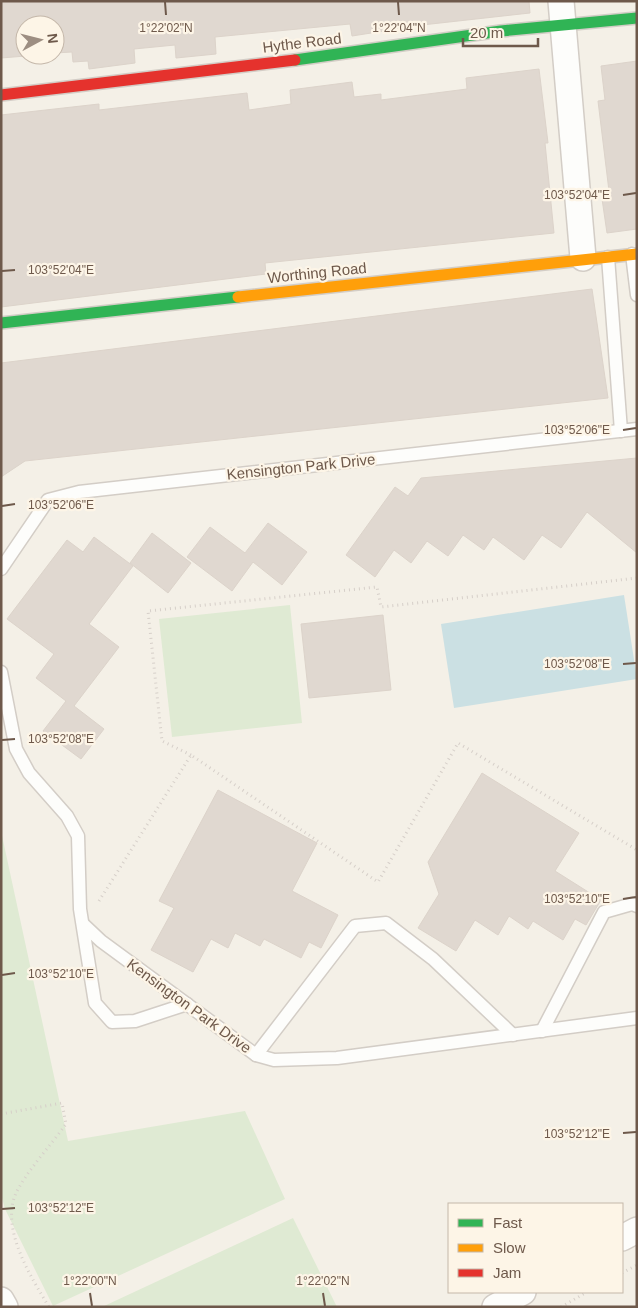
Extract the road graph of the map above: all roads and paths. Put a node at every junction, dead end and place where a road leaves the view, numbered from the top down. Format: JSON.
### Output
{"nodes":[{"id":1,"x":562,"y":13,"type":"edge"},
{"id":2,"x":637,"y":18,"type":"edge"},
{"id":3,"x":1,"y":95,"type":"edge"},
{"id":4,"x":634,"y":254,"type":"edge"},
{"id":5,"x":608,"y":257,"type":"junction"},
{"id":6,"x":583,"y":258,"type":"junction"},
{"id":7,"x":637,"y":295,"type":"edge"},
{"id":8,"x":1,"y":323,"type":"edge"},
{"id":9,"x":637,"y":429,"type":"edge"},
{"id":10,"x":621,"y":431,"type":"junction"},
{"id":11,"x":1,"y":569,"type":"edge"},
{"id":12,"x":637,"y":578,"type":"edge"},
{"id":13,"x":1,"y":672,"type":"edge"},
{"id":14,"x":191,"y":755,"type":"junction"},
{"id":15,"x":637,"y":850,"type":"edge"},
{"id":16,"x":637,"y":906,"type":"edge"},
{"id":17,"x":84,"y":925,"type":"junction"},
{"id":18,"x":187,"y":1004,"type":"junction"},
{"id":19,"x":637,"y":1018,"type":"edge"},
{"id":20,"x":542,"y":1031,"type":"junction"},
{"id":21,"x":513,"y":1035,"type":"junction"},
{"id":22,"x":256,"y":1055,"type":"junction"},
{"id":23,"x":1,"y":1114,"type":"edge"},
{"id":24,"x":637,"y":1230,"type":"edge"},
{"id":25,"x":623,"y":1237,"type":"edge"},
{"id":26,"x":637,"y":1265,"type":"edge"},
{"id":27,"x":623,"y":1272,"type":"edge"},
{"id":28,"x":521,"y":1293,"type":"edge"},
{"id":29,"x":585,"y":1293,"type":"edge"},
{"id":30,"x":1,"y":1300,"type":"edge"},
{"id":31,"x":5,"y":1307,"type":"edge"},
{"id":32,"x":49,"y":1307,"type":"edge"},
{"id":33,"x":495,"y":1307,"type":"edge"},
{"id":34,"x":561,"y":1307,"type":"edge"}],
"edges":[{"from":1,"to":2,"type":"street","name":"Hythe Road"},
{"from":1,"to":3,"type":"street","name":"Hythe Road"},
{"from":1,"to":6,"type":"street"},
{"from":4,"to":5,"type":"street","name":"Worthing Road"},
{"from":4,"to":7,"type":"lane"},
{"from":5,"to":6,"type":"street","name":"Worthing Road"},
{"from":5,"to":10,"type":"lane"},
{"from":6,"to":8,"type":"street","name":"Worthing Road"},
{"from":9,"to":10,"type":"lane","name":"Kensington Park Drive"},
{"from":10,"to":11,"type":"lane","name":"Kensington Park Drive"},
{"from":12,"to":14,"type":"path"},
{"from":13,"to":17,"type":"lane"},
{"from":14,"to":15,"type":"path"},
{"from":14,"to":17,"type":"path"},
{"from":16,"to":20,"type":"lane"},
{"from":17,"to":18,"type":"lane","name":"Kensington Park Drive"},
{"from":17,"to":18,"type":"lane"},
{"from":18,"to":22,"type":"lane","name":"Kensington Park Drive"},
{"from":19,"to":20,"type":"lane","name":"Kensington Park Drive"},
{"from":20,"to":21,"type":"lane","name":"Kensington Park Drive"},
{"from":21,"to":22,"type":"lane","name":"Kensington Park Drive"},
{"from":21,"to":22,"type":"lane"},
{"from":23,"to":32,"type":"path"},
{"from":24,"to":25,"type":"street"},
{"from":26,"to":27,"type":"path"},
{"from":28,"to":33,"type":"street"},
{"from":29,"to":34,"type":"path"},
{"from":30,"to":31,"type":"street"}]}
